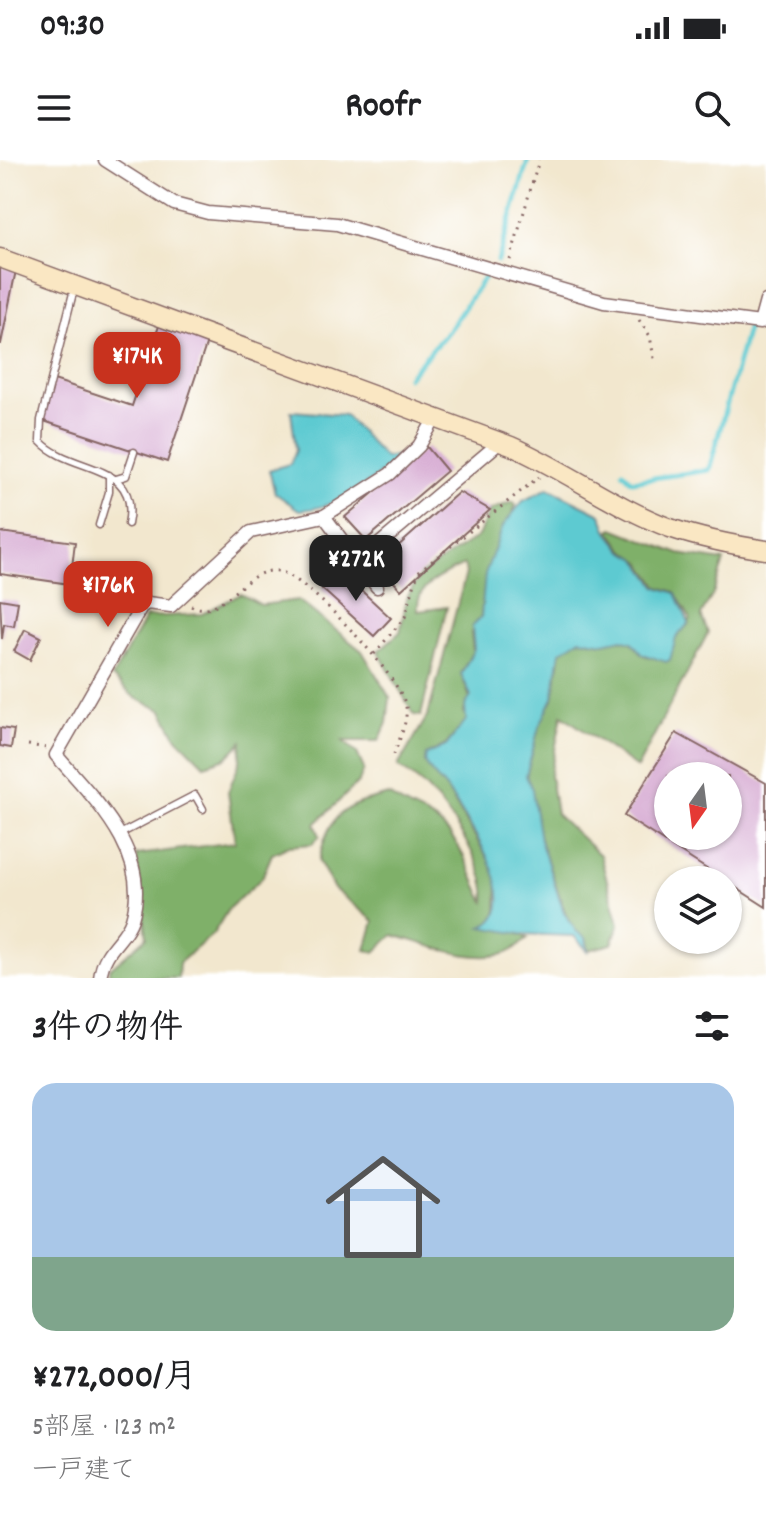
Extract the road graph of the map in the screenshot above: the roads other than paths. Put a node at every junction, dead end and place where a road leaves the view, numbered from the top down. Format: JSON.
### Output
{"nodes":[{"id":1,"x":105,"y":160,"type":"edge"},
{"id":2,"x":0,"y":258,"type":"edge"},
{"id":3,"x":75,"y":285,"type":"junction"},
{"id":4,"x":766,"y":301,"type":"edge"},
{"id":5,"x":434,"y":420,"type":"junction"},
{"id":6,"x":499,"y":443,"type":"junction"},
{"id":7,"x":134,"y":452,"type":"dead end"},
{"id":8,"x":112,"y":477,"type":"junction"},
{"id":9,"x":324,"y":516,"type":"junction"},
{"id":10,"x":128,"y":524,"type":"dead end"},
{"id":11,"x":99,"y":525,"type":"dead end"},
{"id":12,"x":766,"y":550,"type":"edge"},
{"id":13,"x":358,"y":562,"type":"junction"},
{"id":14,"x":377,"y":587,"type":"dead end"},
{"id":15,"x":203,"y":809,"type":"dead end"},
{"id":16,"x":120,"y":834,"type":"junction"},
{"id":17,"x":100,"y":978,"type":"edge"}],
"edges":[{"from":1,"to":4,"type":"street"},
{"from":2,"to":3,"type":"street"},
{"from":3,"to":5,"type":"street"},
{"from":3,"to":8,"type":"lane"},
{"from":5,"to":6,"type":"street"},
{"from":5,"to":9,"type":"street"},
{"from":6,"to":12,"type":"street"},
{"from":6,"to":13,"type":"street"},
{"from":7,"to":8,"type":"lane"},
{"from":8,"to":10,"type":"lane"},
{"from":8,"to":11,"type":"lane"},
{"from":9,"to":13,"type":"street"},
{"from":9,"to":16,"type":"street"},
{"from":13,"to":14,"type":"street"},
{"from":15,"to":16,"type":"lane"},
{"from":16,"to":17,"type":"street"}]}
